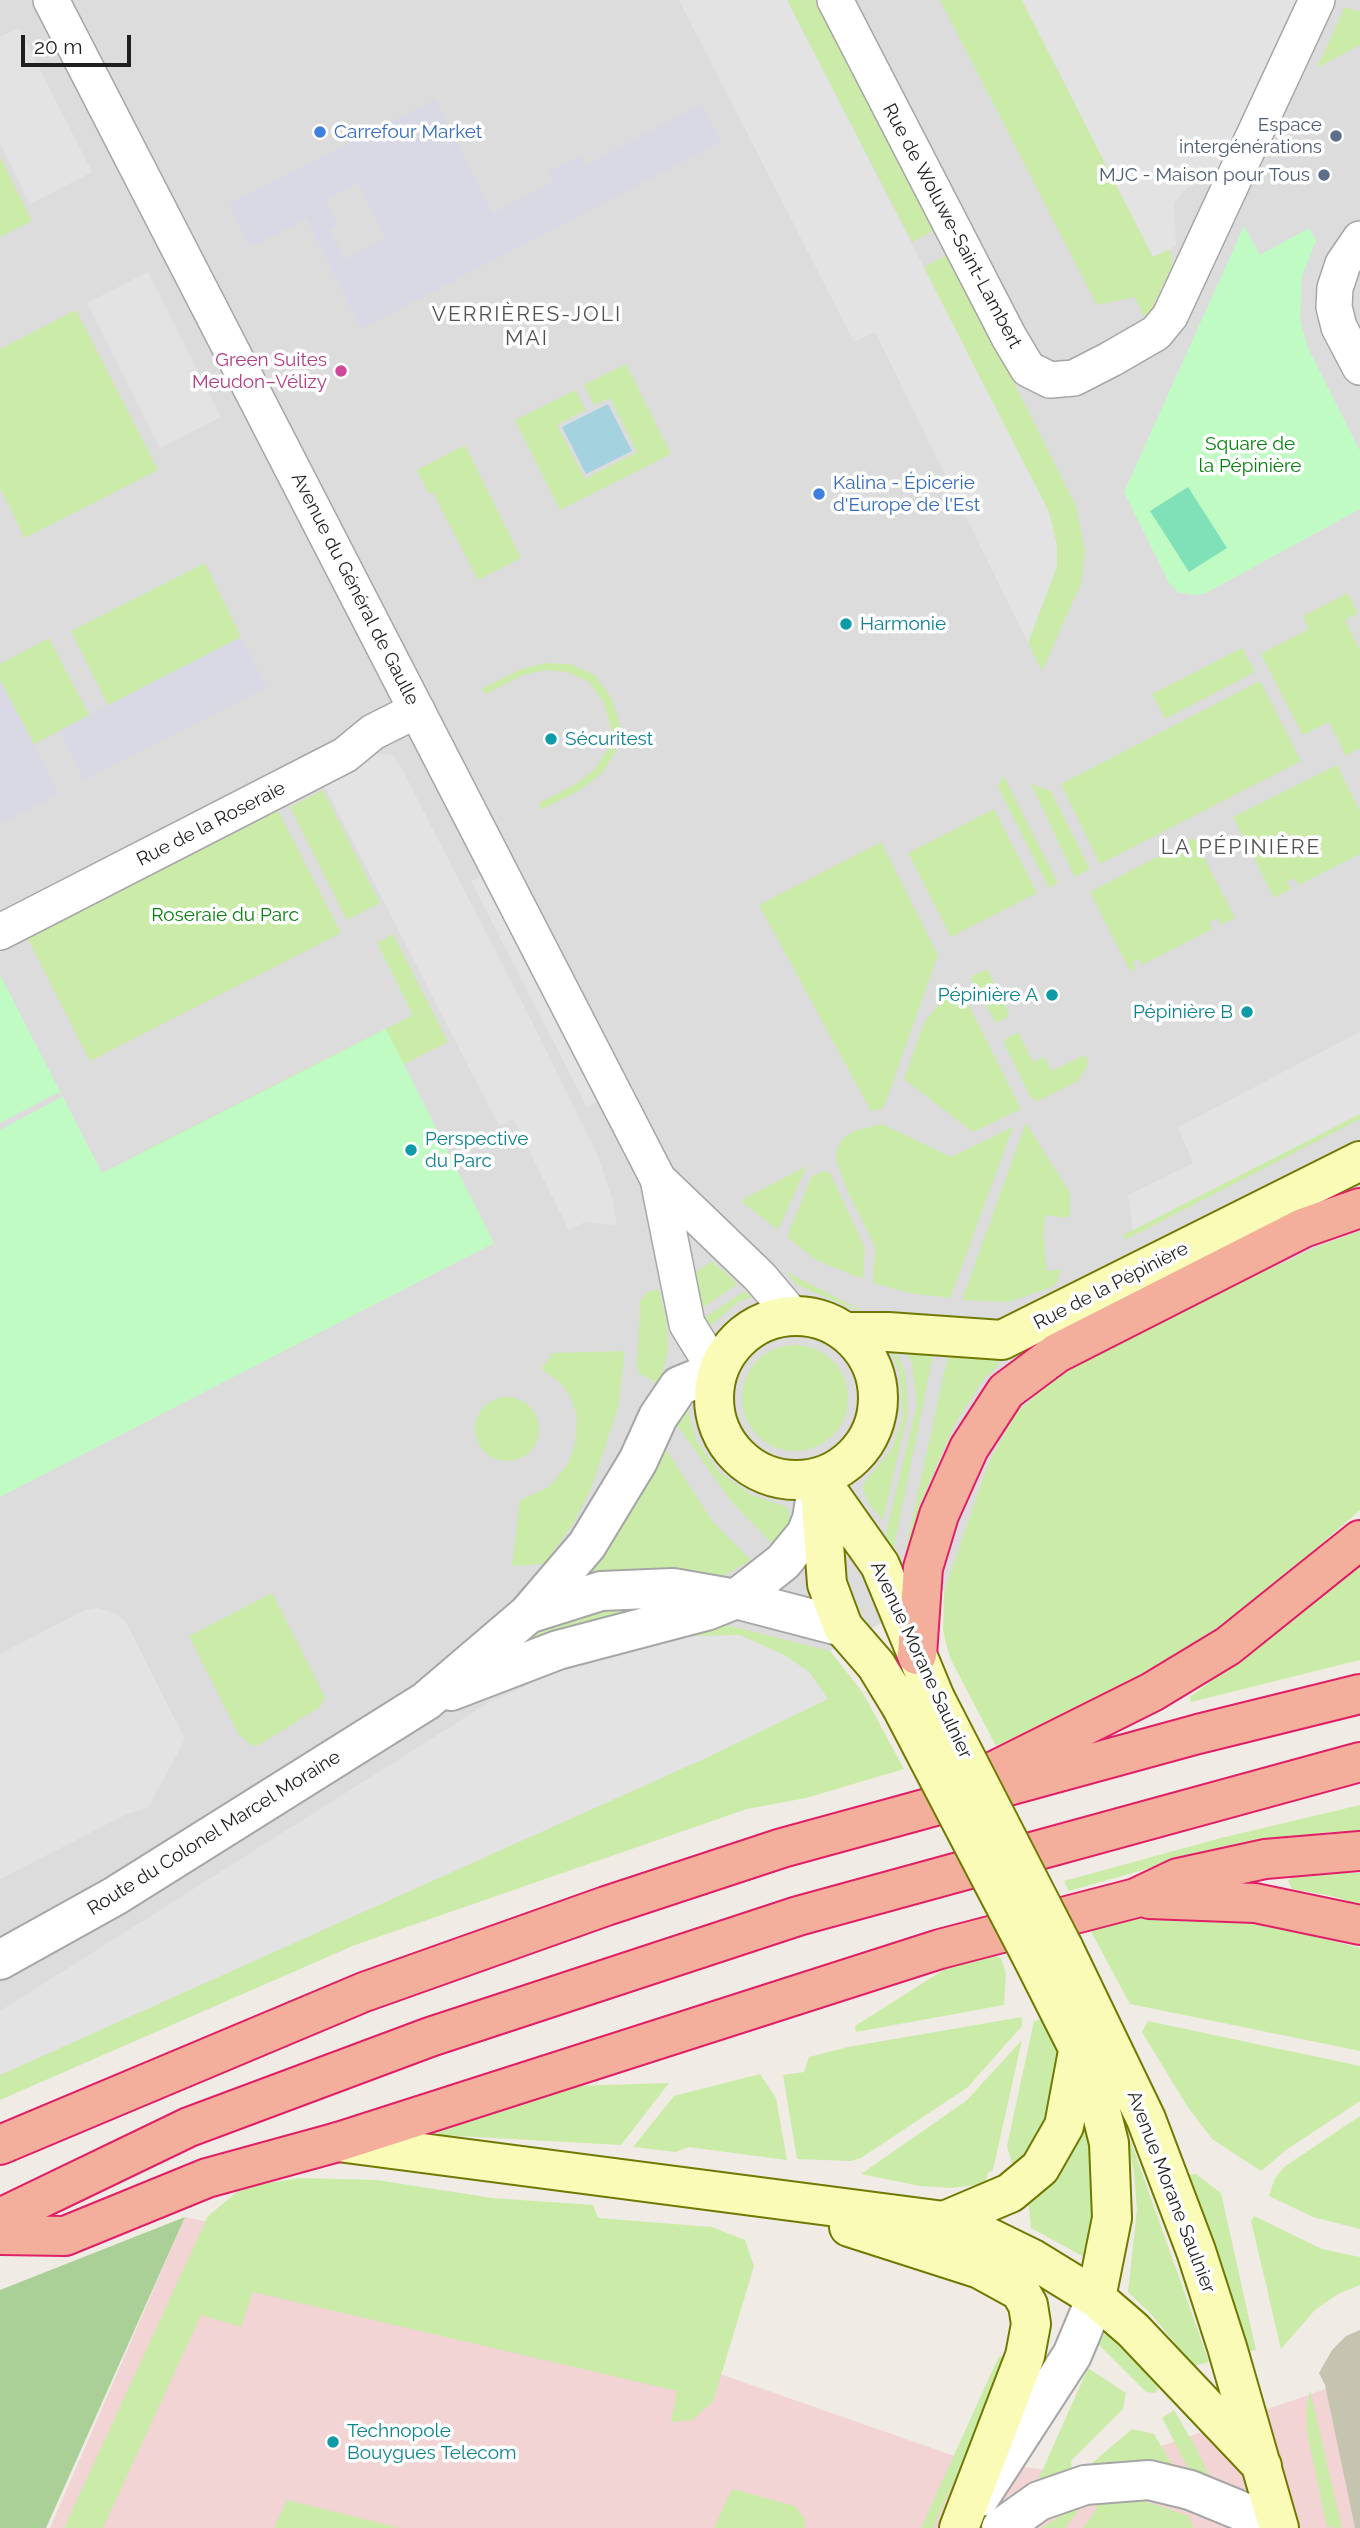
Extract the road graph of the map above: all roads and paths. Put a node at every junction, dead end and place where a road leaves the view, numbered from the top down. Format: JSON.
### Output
{"nodes":[{"id":1,"x":51,"y":0,"type":"edge"},
{"id":2,"x":835,"y":0,"type":"edge"},
{"id":3,"x":1317,"y":0,"type":"edge"},
{"id":4,"x":1360,"y":239,"type":"edge"},
{"id":5,"x":1360,"y":367,"type":"edge"},
{"id":6,"x":417,"y":710,"type":"junction"},
{"id":7,"x":0,"y":932,"type":"edge"},
{"id":8,"x":1360,"y":1161,"type":"edge"},
{"id":9,"x":658,"y":1180,"type":"junction"},
{"id":10,"x":1360,"y":1208,"type":"edge"},
{"id":11,"x":793,"y":1315,"type":"junction"},
{"id":12,"x":845,"y":1332,"type":"junction"},
{"id":13,"x":716,"y":1371,"type":"junction"},
{"id":14,"x":819,"y":1478,"type":"junction"},
{"id":15,"x":1360,"y":1540,"type":"edge"},
{"id":16,"x":736,"y":1599,"type":"junction"},
{"id":17,"x":527,"y":1614,"type":"junction"},
{"id":18,"x":843,"y":1627,"type":"junction"},
{"id":19,"x":917,"y":1655,"type":"junction"},
{"id":20,"x":1360,"y":1694,"type":"edge"},
{"id":21,"x":426,"y":1701,"type":"junction"},
{"id":22,"x":918,"y":1702,"type":"junction"},
{"id":23,"x":1360,"y":1762,"type":"edge"},
{"id":24,"x":915,"y":1811,"type":"junction"},
{"id":25,"x":1360,"y":1851,"type":"edge"},
{"id":26,"x":1136,"y":1898,"type":"junction"},
{"id":27,"x":1360,"y":1925,"type":"edge"},
{"id":28,"x":1047,"y":1951,"type":"junction"},
{"id":29,"x":0,"y":1960,"type":"edge"},
{"id":30,"x":1078,"y":2048,"type":"junction"},
{"id":31,"x":338,"y":2142,"type":"junction"},
{"id":32,"x":0,"y":2146,"type":"edge"},
{"id":33,"x":758,"y":2199,"type":"junction"},
{"id":34,"x":0,"y":2218,"type":"edge"},
{"id":35,"x":944,"y":2221,"type":"junction"},
{"id":36,"x":0,"y":2235,"type":"edge"},
{"id":37,"x":1096,"y":2298,"type":"junction"},
{"id":38,"x":1262,"y":2466,"type":"junction"},
{"id":39,"x":1279,"y":2527,"type":"edge"},
{"id":40,"x":960,"y":2528,"type":"edge"},
{"id":41,"x":1001,"y":2528,"type":"edge"}],
"edges":[{"from":1,"to":6,"type":"street","name":"Avenue du Général de Gaulle"},
{"from":2,"to":3,"type":"street","name":"Rue de Woluwe-Saint-Lambert"},
{"from":4,"to":5,"type":"street"},
{"from":6,"to":7,"type":"street","name":"Rue de la Roseraie"},
{"from":6,"to":9,"type":"street","name":"Avenue du Général de Gaulle"},
{"from":8,"to":12,"type":"main road","name":"Rue de la Pépinière"},
{"from":9,"to":11,"type":"street","name":"Avenue du Général de Gaulle"},
{"from":9,"to":13,"type":"street","name":"Avenue du Général de Gaulle"},
{"from":10,"to":19,"type":"highway"},
{"from":11,"to":12,"type":"main road"},
{"from":11,"to":13,"type":"main road"},
{"from":12,"to":14,"type":"main road"},
{"from":13,"to":14,"type":"main road"},
{"from":13,"to":17,"type":"street","name":"Route du Colonel Marcel Moraine"},
{"from":14,"to":16,"type":"street","name":"Route du Colonel Marcel Moraine"},
{"from":14,"to":18,"type":"main road","name":"Avenue Morane Saulnier"},
{"from":14,"to":19,"type":"main road","name":"Avenue Morane Saulnier"},
{"from":15,"to":24,"type":"highway"},
{"from":16,"to":17,"type":"street"},
{"from":16,"to":18,"type":"street"},
{"from":16,"to":21,"type":"street","name":"Route du Colonel Marcel Moraine"},
{"from":17,"to":21,"type":"street","name":"Route du Colonel Marcel Moraine"},
{"from":18,"to":22,"type":"main road","name":"Avenue Morane Saulnier"},
{"from":19,"to":22,"type":"main road","name":"Avenue Morane Saulnier"},
{"from":20,"to":24,"type":"highway"},
{"from":21,"to":29,"type":"street","name":"Route du Colonel Marcel Moraine"},
{"from":22,"to":28,"type":"main road","name":"Avenue Morane Saulnier","bridge":true},
{"from":23,"to":34,"type":"highway"},
{"from":24,"to":32,"type":"highway"},
{"from":25,"to":26,"type":"highway"},
{"from":26,"to":27,"type":"highway"},
{"from":26,"to":31,"type":"highway"},
{"from":28,"to":30,"type":"main road","name":"Avenue Morane Saulnier"},
{"from":28,"to":38,"type":"main road","name":"Avenue Morane Saulnier"},
{"from":30,"to":35,"type":"main road"},
{"from":30,"to":37,"type":"main road","name":"Avenue Morane Saulnier"},
{"from":31,"to":33,"type":"main road"},
{"from":31,"to":36,"type":"highway"},
{"from":33,"to":35,"type":"main road"},
{"from":33,"to":40,"type":"main road"},
{"from":35,"to":37,"type":"main road"},
{"from":37,"to":38,"type":"main road","name":"Avenue Morane Saulnier"},
{"from":37,"to":40,"type":"street"},
{"from":38,"to":39,"type":"main road","name":"Avenue Morane Saulnier"},
{"from":39,"to":41,"type":"street"}]}
